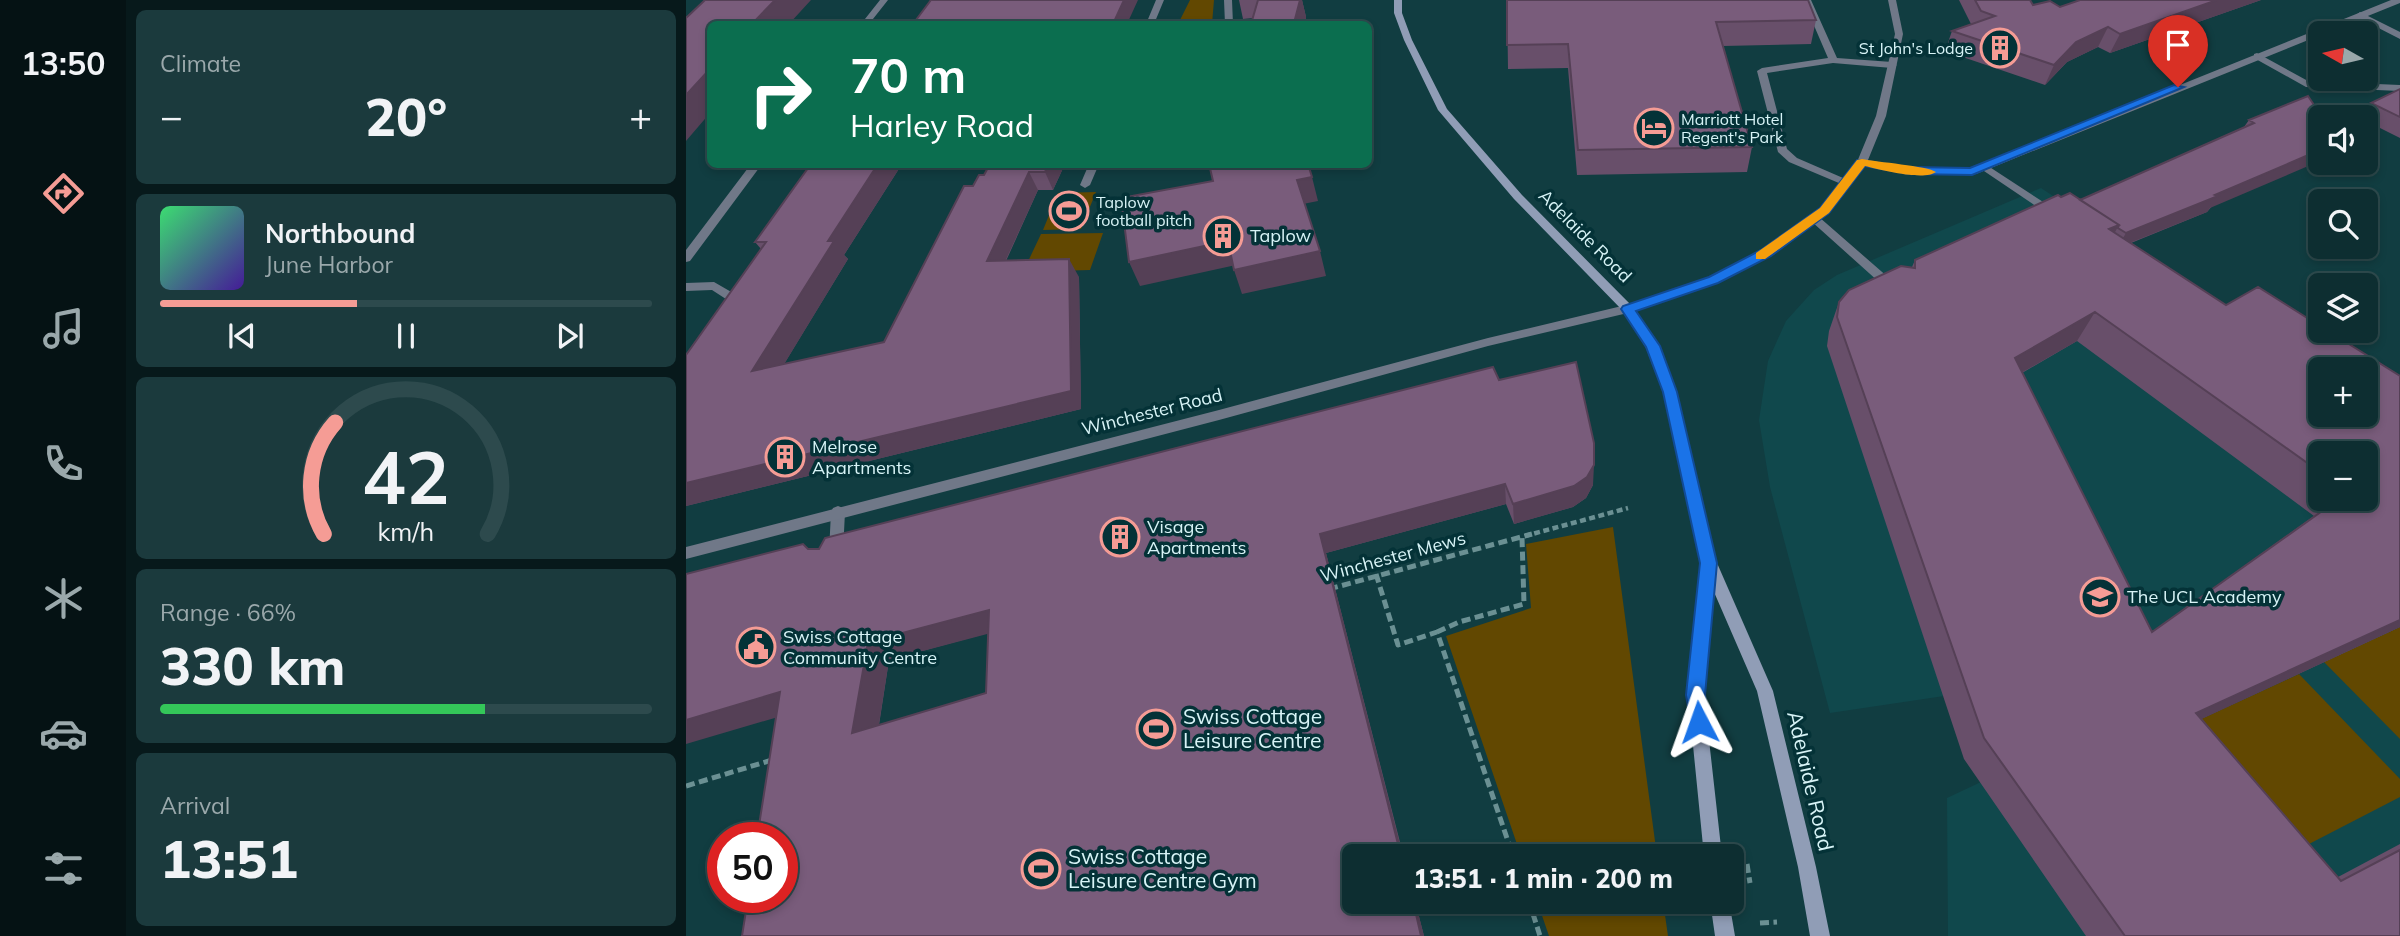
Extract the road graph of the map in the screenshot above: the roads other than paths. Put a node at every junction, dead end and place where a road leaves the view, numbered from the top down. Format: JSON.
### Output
{"nodes":[{"id":1,"x":884,"y":0,"type":"edge"},
{"id":2,"x":1160,"y":0,"type":"edge"},
{"id":3,"x":1228,"y":0,"type":"edge"},
{"id":4,"x":1398,"y":0,"type":"edge"},
{"id":5,"x":1807,"y":0,"type":"edge"},
{"id":6,"x":1892,"y":0,"type":"edge"},
{"id":7,"x":2399,"y":0,"type":"edge"},
{"id":8,"x":2360,"y":15,"type":"junction"},
{"id":9,"x":867,"y":21,"type":"edge"},
{"id":10,"x":1151,"y":21,"type":"edge"},
{"id":11,"x":1229,"y":21,"type":"edge"},
{"id":12,"x":2400,"y":36,"type":"edge"},
{"id":13,"x":2257,"y":56,"type":"junction"},
{"id":14,"x":1833,"y":60,"type":"junction"},
{"id":15,"x":1892,"y":65,"type":"junction"},
{"id":16,"x":2400,"y":88,"type":"edge"},
{"id":17,"x":1862,"y":162,"type":"junction"},
{"id":18,"x":1985,"y":167,"type":"junction"},
{"id":19,"x":755,"y":168,"type":"edge"},
{"id":20,"x":1092,"y":168,"type":"edge"},
{"id":21,"x":1846,"y":183,"type":"junction"},
{"id":22,"x":1085,"y":185,"type":"dead end"},
{"id":23,"x":2059,"y":217,"type":"edge"},
{"id":24,"x":1815,"y":219,"type":"junction"},
{"id":25,"x":686,"y":258,"type":"edge"},
{"id":26,"x":686,"y":287,"type":"edge"},
{"id":27,"x":1897,"y":292,"type":"edge"},
{"id":28,"x":1628,"y":309,"type":"junction"},
{"id":29,"x":722,"y":320,"type":"edge"},
{"id":30,"x":838,"y":512,"type":"junction"},
{"id":31,"x":686,"y":553,"type":"edge"},
{"id":32,"x":835,"y":561,"type":"edge"},
{"id":33,"x":1709,"y":563,"type":"junction"},
{"id":34,"x":1712,"y":844,"type":"edge"},
{"id":35,"x":1721,"y":914,"type":"edge"},
{"id":36,"x":1725,"y":936,"type":"edge"},
{"id":37,"x":1820,"y":936,"type":"edge"}],
"edges":[{"from":1,"to":9,"type":"street"},
{"from":2,"to":10,"type":"street"},
{"from":3,"to":11,"type":"street"},
{"from":4,"to":28,"type":"main road","name":"Adelaide Road"},
{"from":5,"to":14,"type":"street"},
{"from":6,"to":15,"type":"street","name":"Winchester Road"},
{"from":7,"to":8,"type":"street"},
{"from":8,"to":12,"type":"street"},
{"from":8,"to":13,"type":"street"},
{"from":13,"to":16,"type":"street"},
{"from":13,"to":18,"type":"street"},
{"from":14,"to":15,"type":"street"},
{"from":14,"to":21,"type":"street"},
{"from":15,"to":17,"type":"street","name":"Winchester Road"},
{"from":17,"to":18,"type":"street"},
{"from":17,"to":21,"type":"street","name":"Winchester Road"},
{"from":18,"to":23,"type":"street"},
{"from":19,"to":25,"type":"street"},
{"from":20,"to":22,"type":"street"},
{"from":21,"to":24,"type":"street","name":"Winchester Road"},
{"from":24,"to":27,"type":"street"},
{"from":24,"to":28,"type":"street","name":"Winchester Road"},
{"from":26,"to":29,"type":"street"},
{"from":28,"to":30,"type":"street","name":"Winchester Road"},
{"from":28,"to":33,"type":"main road","name":"Adelaide Road"},
{"from":30,"to":31,"type":"street","name":"Winchester Road"},
{"from":30,"to":32,"type":"street"},
{"from":33,"to":34,"type":"main road","name":"Adelaide Road"},
{"from":33,"to":37,"type":"main road","name":"Adelaide Road"},
{"from":35,"to":36,"type":"main road"}]}
